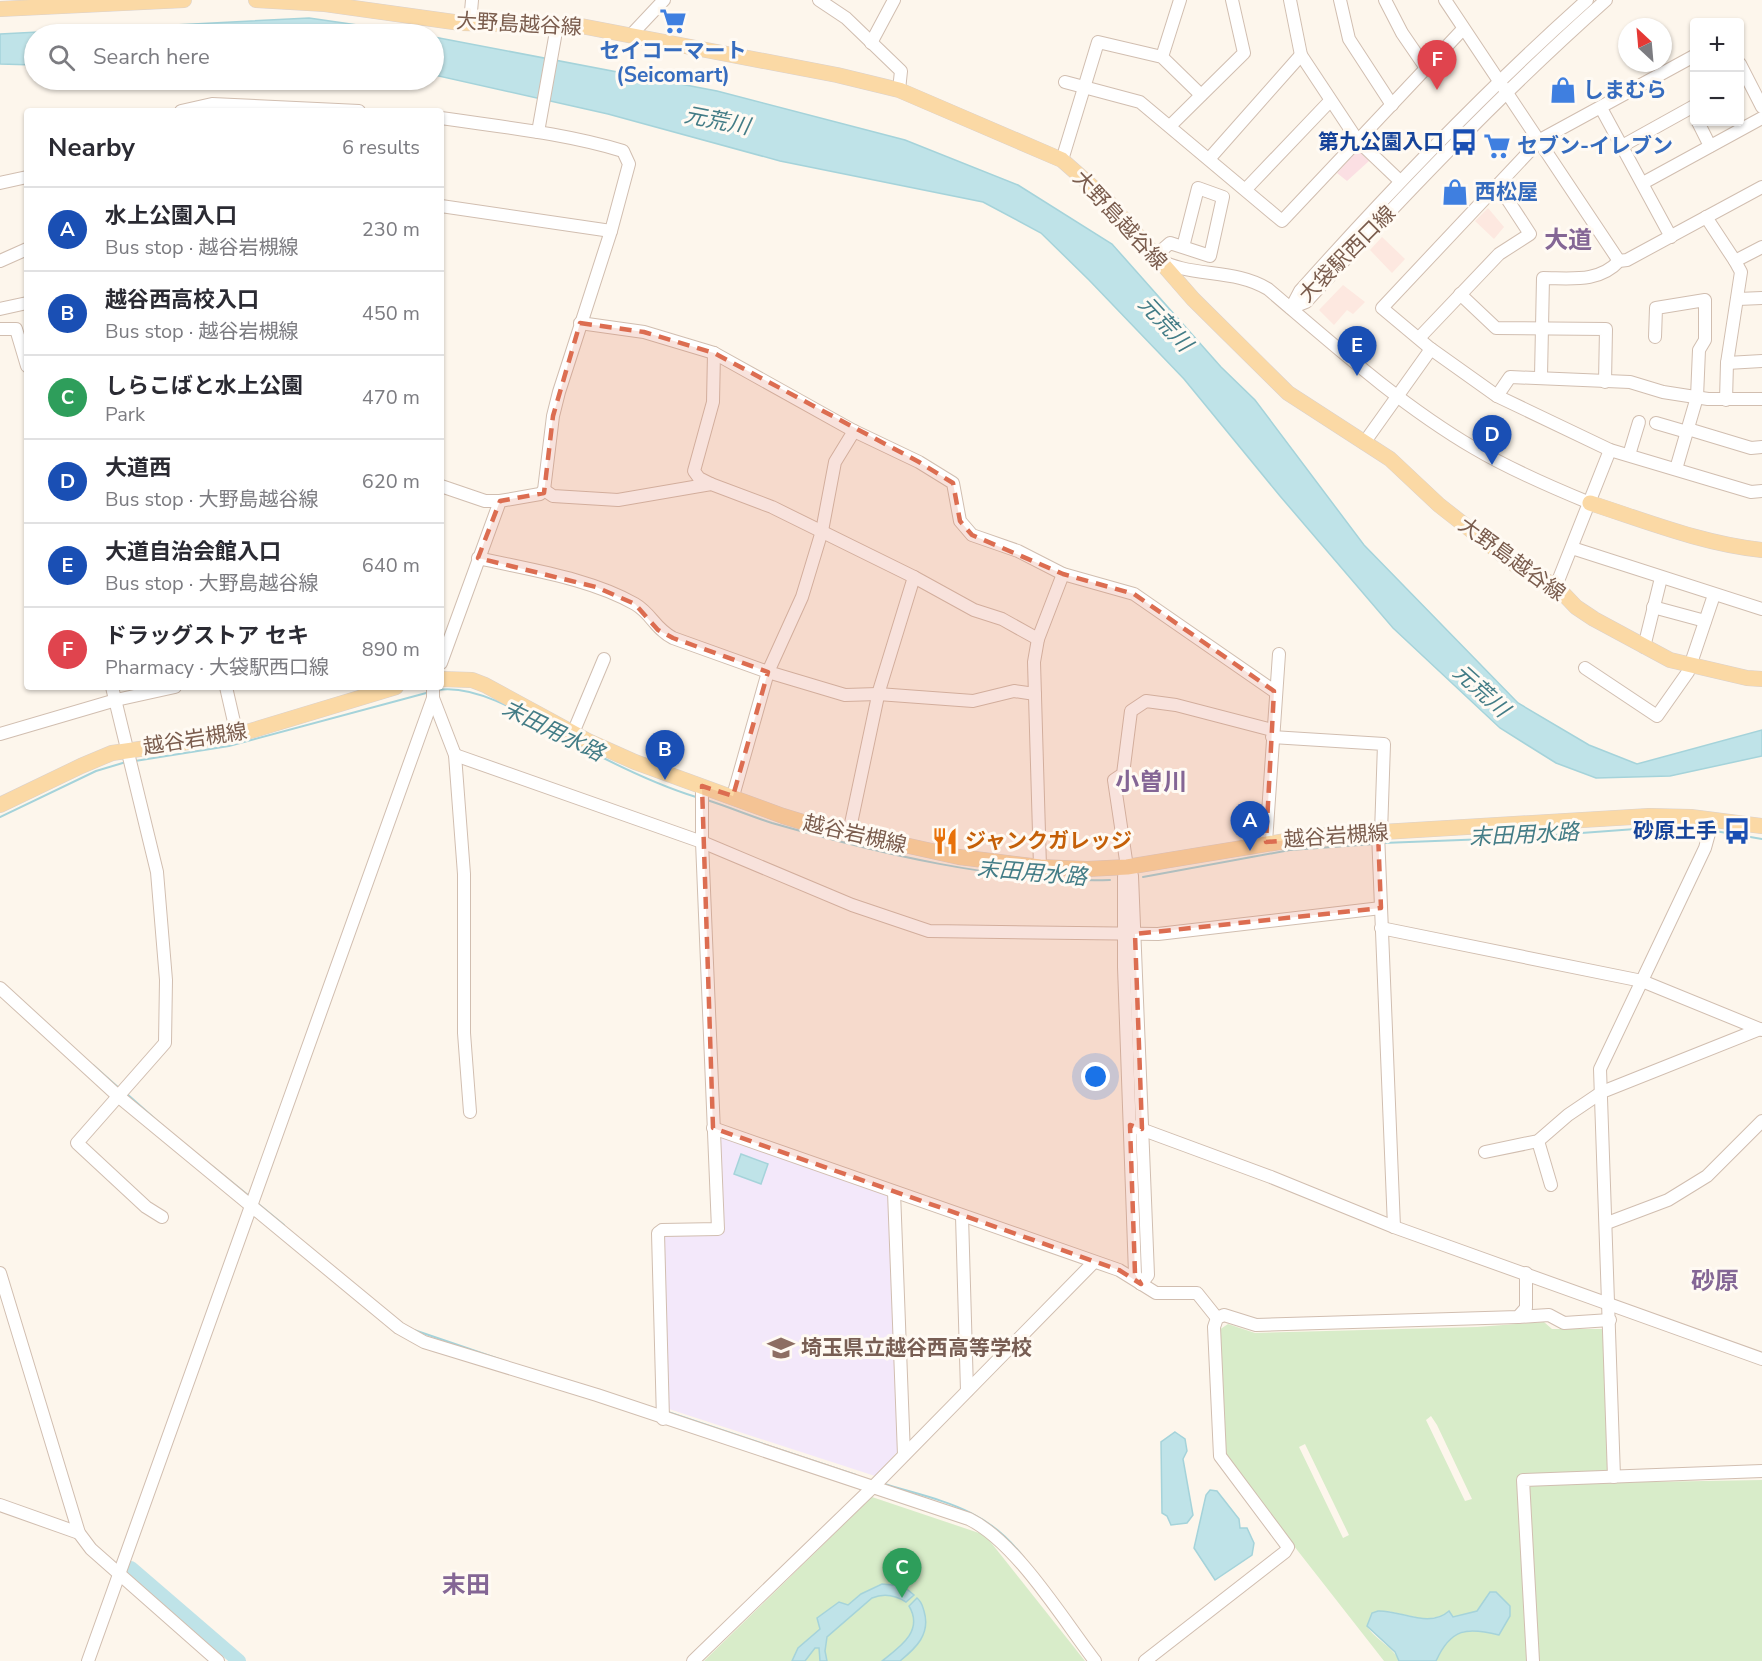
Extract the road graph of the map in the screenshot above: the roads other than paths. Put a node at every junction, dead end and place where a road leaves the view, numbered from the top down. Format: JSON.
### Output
{"nodes":[{"id":1,"x":184,"y":0,"type":"edge"},
{"id":2,"x":256,"y":0,"type":"edge"},
{"id":3,"x":472,"y":0,"type":"edge"},
{"id":4,"x":664,"y":0,"type":"edge"},
{"id":5,"x":819,"y":0,"type":"edge"},
{"id":6,"x":894,"y":0,"type":"edge"},
{"id":7,"x":1180,"y":0,"type":"edge"},
{"id":8,"x":1232,"y":0,"type":"edge"},
{"id":9,"x":1290,"y":0,"type":"edge"},
{"id":10,"x":1340,"y":0,"type":"edge"},
{"id":11,"x":1385,"y":0,"type":"edge"},
{"id":12,"x":1445,"y":0,"type":"edge"},
{"id":13,"x":1587,"y":0,"type":"edge"},
{"id":14,"x":1606,"y":0,"type":"edge"},
{"id":15,"x":0,"y":9,"type":"edge"},
{"id":16,"x":470,"y":23,"type":"junction"},
{"id":17,"x":557,"y":26,"type":"junction"},
{"id":18,"x":1463,"y":29,"type":"junction"},
{"id":19,"x":632,"y":34,"type":"junction"},
{"id":20,"x":871,"y":42,"type":"junction"},
{"id":21,"x":1301,"y":55,"type":"junction"},
{"id":22,"x":1162,"y":57,"type":"junction"},
{"id":23,"x":1690,"y":59,"type":"edge"},
{"id":24,"x":1426,"y":68,"type":"junction"},
{"id":25,"x":1744,"y":81,"type":"edge"},
{"id":26,"x":1065,"y":82,"type":"dead end"},
{"id":27,"x":1502,"y":86,"type":"junction"},
{"id":28,"x":1084,"y":87,"type":"junction"},
{"id":29,"x":899,"y":90,"type":"junction"},
{"id":30,"x":1201,"y":95,"type":"junction"},
{"id":31,"x":1330,"y":101,"type":"junction"},
{"id":32,"x":1392,"y":105,"type":"junction"},
{"id":33,"x":1762,"y":107,"type":"edge"},
{"id":34,"x":194,"y":108,"type":"edge"},
{"id":35,"x":256,"y":108,"type":"edge"},
{"id":36,"x":1601,"y":108,"type":"junction"},
{"id":37,"x":1690,"y":112,"type":"edge"},
{"id":38,"x":444,"y":118,"type":"edge"},
{"id":39,"x":1762,"y":118,"type":"edge"},
{"id":40,"x":1170,"y":126,"type":"junction"},
{"id":41,"x":1700,"y":126,"type":"edge"},
{"id":42,"x":538,"y":132,"type":"junction"},
{"id":43,"x":1358,"y":141,"type":"junction"},
{"id":44,"x":1540,"y":141,"type":"junction"},
{"id":45,"x":1622,"y":146,"type":"junction"},
{"id":46,"x":1710,"y":146,"type":"junction"},
{"id":47,"x":1209,"y":159,"type":"junction"},
{"id":48,"x":1062,"y":160,"type":"junction"},
{"id":49,"x":24,"y":178,"type":"edge"},
{"id":50,"x":1400,"y":181,"type":"junction"},
{"id":51,"x":0,"y":183,"type":"edge"},
{"id":52,"x":1643,"y":183,"type":"junction"},
{"id":53,"x":1498,"y":185,"type":"junction"},
{"id":54,"x":1762,"y":187,"type":"edge"},
{"id":55,"x":1246,"y":189,"type":"junction"},
{"id":56,"x":444,"y":206,"type":"edge"},
{"id":57,"x":1706,"y":217,"type":"junction"},
{"id":58,"x":611,"y":231,"type":"junction"},
{"id":59,"x":1671,"y":237,"type":"junction"},
{"id":60,"x":1184,"y":247,"type":"junction"},
{"id":61,"x":1762,"y":247,"type":"edge"},
{"id":62,"x":24,"y":253,"type":"edge"},
{"id":63,"x":1154,"y":257,"type":"junction"},
{"id":64,"x":0,"y":261,"type":"edge"},
{"id":65,"x":1619,"y":261,"type":"junction"},
{"id":66,"x":1735,"y":261,"type":"junction"},
{"id":67,"x":1460,"y":294,"type":"junction"},
{"id":68,"x":1762,"y":298,"type":"edge"},
{"id":69,"x":1738,"y":299,"type":"junction"},
{"id":70,"x":24,"y":304,"type":"edge"},
{"id":71,"x":1290,"y":308,"type":"junction"},
{"id":72,"x":0,"y":309,"type":"edge"},
{"id":73,"x":580,"y":323,"type":"junction"},
{"id":74,"x":0,"y":329,"type":"edge"},
{"id":75,"x":1541,"y":329,"type":"junction"},
{"id":76,"x":1655,"y":337,"type":"dead end"},
{"id":77,"x":1419,"y":338,"type":"junction"},
{"id":78,"x":1431,"y":349,"type":"junction"},
{"id":79,"x":714,"y":353,"type":"junction"},
{"id":80,"x":24,"y":356,"type":"edge"},
{"id":81,"x":1762,"y":361,"type":"edge"},
{"id":82,"x":1727,"y":363,"type":"junction"},
{"id":83,"x":1540,"y":376,"type":"junction"},
{"id":84,"x":1605,"y":382,"type":"junction"},
{"id":85,"x":1397,"y":396,"type":"junction"},
{"id":86,"x":1497,"y":396,"type":"junction"},
{"id":87,"x":1697,"y":396,"type":"junction"},
{"id":88,"x":1762,"y":399,"type":"edge"},
{"id":89,"x":1726,"y":400,"type":"junction"},
{"id":90,"x":1639,"y":422,"type":"dead end"},
{"id":91,"x":1656,"y":423,"type":"dead end"},
{"id":92,"x":854,"y":431,"type":"junction"},
{"id":93,"x":1687,"y":431,"type":"junction"},
{"id":94,"x":1364,"y":443,"type":"junction"},
{"id":95,"x":1762,"y":447,"type":"edge"},
{"id":96,"x":1610,"y":450,"type":"junction"},
{"id":97,"x":1629,"y":455,"type":"junction"},
{"id":98,"x":1676,"y":469,"type":"junction"},
{"id":99,"x":711,"y":484,"type":"junction"},
{"id":100,"x":444,"y":487,"type":"edge"},
{"id":101,"x":544,"y":490,"type":"junction"},
{"id":102,"x":1762,"y":491,"type":"edge"},
{"id":103,"x":500,"y":501,"type":"junction"},
{"id":104,"x":1590,"y":503,"type":"junction"},
{"id":105,"x":822,"y":531,"type":"junction"},
{"id":106,"x":1572,"y":548,"type":"junction"},
{"id":107,"x":1762,"y":550,"type":"edge"},
{"id":108,"x":478,"y":558,"type":"junction"},
{"id":109,"x":1063,"y":574,"type":"junction"},
{"id":110,"x":914,"y":577,"type":"junction"},
{"id":111,"x":1661,"y":578,"type":"junction"},
{"id":112,"x":1556,"y":586,"type":"junction"},
{"id":113,"x":1714,"y":595,"type":"junction"},
{"id":114,"x":1653,"y":607,"type":"junction"},
{"id":115,"x":1762,"y":609,"type":"edge"},
{"id":116,"x":1705,"y":621,"type":"junction"},
{"id":117,"x":1038,"y":639,"type":"junction"},
{"id":118,"x":1644,"y":647,"type":"junction"},
{"id":119,"x":444,"y":654,"type":"edge"},
{"id":120,"x":1278,"y":654,"type":"dead end"},
{"id":121,"x":604,"y":659,"type":"dead end"},
{"id":122,"x":1690,"y":666,"type":"junction"},
{"id":123,"x":1585,"y":668,"type":"dead end"},
{"id":124,"x":768,"y":672,"type":"junction"},
{"id":125,"x":1762,"y":679,"type":"edge"},
{"id":126,"x":444,"y":687,"type":"edge"},
{"id":127,"x":113,"y":690,"type":"edge"},
{"id":128,"x":161,"y":690,"type":"edge"},
{"id":129,"x":227,"y":690,"type":"edge"},
{"id":130,"x":375,"y":690,"type":"edge"},
{"id":131,"x":435,"y":690,"type":"edge"},
{"id":132,"x":435,"y":690,"type":"edge"},
{"id":133,"x":1274,"y":691,"type":"junction"},
{"id":134,"x":878,"y":694,"type":"junction"},
{"id":135,"x":1035,"y":694,"type":"junction"},
{"id":136,"x":116,"y":700,"type":"junction"},
{"id":137,"x":573,"y":733,"type":"junction"},
{"id":138,"x":1272,"y":733,"type":"junction"},
{"id":139,"x":0,"y":734,"type":"edge"},
{"id":140,"x":237,"y":735,"type":"junction"},
{"id":141,"x":455,"y":755,"type":"junction"},
{"id":142,"x":129,"y":757,"type":"junction"},
{"id":143,"x":702,"y":795,"type":"junction"},
{"id":144,"x":733,"y":796,"type":"junction"},
{"id":145,"x":0,"y":806,"type":"edge"},
{"id":146,"x":1712,"y":826,"type":"junction"},
{"id":147,"x":1762,"y":826,"type":"edge"},
{"id":148,"x":849,"y":833,"type":"junction"},
{"id":149,"x":1379,"y":839,"type":"junction"},
{"id":150,"x":702,"y":842,"type":"junction"},
{"id":151,"x":1266,"y":842,"type":"junction"},
{"id":152,"x":1040,"y":867,"type":"junction"},
{"id":153,"x":1127,"y":867,"type":"junction"},
{"id":154,"x":1381,"y":908,"type":"junction"},
{"id":155,"x":1381,"y":928,"type":"junction"},
{"id":156,"x":1130,"y":934,"type":"junction"},
{"id":157,"x":1642,"y":981,"type":"junction"},
{"id":158,"x":0,"y":988,"type":"edge"},
{"id":159,"x":1761,"y":1029,"type":"edge"},
{"id":160,"x":1602,"y":1092,"type":"junction"},
{"id":161,"x":122,"y":1093,"type":"junction"},
{"id":162,"x":470,"y":1112,"type":"dead end"},
{"id":163,"x":1762,"y":1121,"type":"edge"},
{"id":164,"x":1136,"y":1127,"type":"junction"},
{"id":165,"x":713,"y":1128,"type":"junction"},
{"id":166,"x":1539,"y":1141,"type":"junction"},
{"id":167,"x":1485,"y":1152,"type":"dead end"},
{"id":168,"x":1551,"y":1185,"type":"dead end"},
{"id":169,"x":894,"y":1192,"type":"junction"},
{"id":170,"x":251,"y":1205,"type":"junction"},
{"id":171,"x":962,"y":1216,"type":"junction"},
{"id":172,"x":162,"y":1217,"type":"dead end"},
{"id":173,"x":1606,"y":1223,"type":"junction"},
{"id":174,"x":1394,"y":1227,"type":"junction"},
{"id":175,"x":1094,"y":1262,"type":"junction"},
{"id":176,"x":0,"y":1272,"type":"edge"},
{"id":177,"x":1526,"y":1273,"type":"junction"},
{"id":178,"x":1141,"y":1284,"type":"junction"},
{"id":179,"x":1609,"y":1304,"type":"junction"},
{"id":180,"x":1518,"y":1317,"type":"junction"},
{"id":181,"x":1217,"y":1318,"type":"junction"},
{"id":182,"x":1610,"y":1320,"type":"junction"},
{"id":183,"x":1762,"y":1359,"type":"edge"},
{"id":184,"x":967,"y":1391,"type":"junction"},
{"id":185,"x":663,"y":1419,"type":"junction"},
{"id":186,"x":904,"y":1455,"type":"junction"},
{"id":187,"x":1762,"y":1471,"type":"edge"},
{"id":188,"x":1614,"y":1477,"type":"junction"},
{"id":189,"x":873,"y":1487,"type":"junction"},
{"id":190,"x":0,"y":1505,"type":"edge"},
{"id":191,"x":79,"y":1533,"type":"junction"},
{"id":192,"x":118,"y":1574,"type":"junction"},
{"id":193,"x":88,"y":1661,"type":"edge"},
{"id":194,"x":218,"y":1661,"type":"edge"},
{"id":195,"x":693,"y":1661,"type":"edge"},
{"id":196,"x":1095,"y":1661,"type":"edge"},
{"id":197,"x":1145,"y":1661,"type":"edge"},
{"id":198,"x":1533,"y":1661,"type":"edge"}],
"edges":[{"from":1,"to":15,"type":"main road"},
{"from":2,"to":16,"type":"main road","name":"大野島越谷線"},
{"from":3,"to":16,"type":"street"},
{"from":4,"to":19,"type":"street"},
{"from":5,"to":20,"type":"street"},
{"from":6,"to":20,"type":"street"},
{"from":7,"to":22,"type":"street"},
{"from":8,"to":30,"type":"street"},
{"from":9,"to":21,"type":"street"},
{"from":10,"to":32,"type":"street"},
{"from":11,"to":24,"type":"street"},
{"from":12,"to":18,"type":"street"},
{"from":13,"to":27,"type":"street","name":"大袋駅西口線"},
{"from":14,"to":27,"type":"street","name":"大袋駅西口線"},
{"from":16,"to":17,"type":"main road","name":"大野島越谷線"},
{"from":17,"to":19,"type":"main road","name":"大野島越谷線"},
{"from":17,"to":42,"type":"street"},
{"from":18,"to":24,"type":"street"},
{"from":18,"to":27,"type":"street"},
{"from":19,"to":29,"type":"main road","name":"大野島越谷線"},
{"from":20,"to":29,"type":"street"},
{"from":21,"to":31,"type":"street"},
{"from":21,"to":47,"type":"street"},
{"from":22,"to":28,"type":"street"},
{"from":22,"to":30,"type":"street"},
{"from":23,"to":36,"type":"street"},
{"from":24,"to":32,"type":"street"},
{"from":25,"to":33,"type":"street"},
{"from":26,"to":28,"type":"street"},
{"from":27,"to":44,"type":"street"},
{"from":27,"to":50,"type":"street","name":"大袋駅西口線"},
{"from":27,"to":71,"type":"street","name":"大袋駅西口線"},
{"from":28,"to":40,"type":"street"},
{"from":28,"to":48,"type":"street"},
{"from":29,"to":48,"type":"main road","name":"大野島越谷線"},
{"from":30,"to":40,"type":"street"},
{"from":31,"to":43,"type":"street"},
{"from":31,"to":55,"type":"street"},
{"from":32,"to":43,"type":"street"},
{"from":34,"to":35,"type":"street"},
{"from":36,"to":44,"type":"street"},
{"from":36,"to":45,"type":"street"},
{"from":37,"to":45,"type":"street"},
{"from":38,"to":42,"type":"street"},
{"from":39,"to":46,"type":"street"},
{"from":40,"to":47,"type":"street"},
{"from":41,"to":46,"type":"street"},
{"from":42,"to":58,"type":"street"},
{"from":43,"to":50,"type":"street"},
{"from":43,"to":55,"type":"street"},
{"from":44,"to":53,"type":"street"},
{"from":44,"to":65,"type":"street"},
{"from":45,"to":52,"type":"street"},
{"from":46,"to":52,"type":"street"},
{"from":47,"to":55,"type":"street"},
{"from":48,"to":63,"type":"main road","name":"大野島越谷線"},
{"from":49,"to":51,"type":"street"},
{"from":50,"to":71,"type":"street","name":"大袋駅西口線"},
{"from":52,"to":59,"type":"street"},
{"from":53,"to":67,"type":"street"},
{"from":53,"to":77,"type":"street"},
{"from":54,"to":57,"type":"street"},
{"from":56,"to":58,"type":"street"},
{"from":57,"to":59,"type":"street"},
{"from":57,"to":66,"type":"street"},
{"from":58,"to":73,"type":"street"},
{"from":59,"to":65,"type":"street"},
{"from":60,"to":60,"type":"street"},
{"from":60,"to":63,"type":"street"},
{"from":61,"to":66,"type":"street"},
{"from":62,"to":64,"type":"street"},
{"from":63,"to":71,"type":"street"},
{"from":63,"to":94,"type":"main road","name":"大野島越谷線"},
{"from":65,"to":75,"type":"street"},
{"from":66,"to":69,"type":"street"},
{"from":67,"to":75,"type":"street"},
{"from":67,"to":77,"type":"street"},
{"from":68,"to":69,"type":"street"},
{"from":69,"to":82,"type":"street"},
{"from":70,"to":72,"type":"street"},
{"from":71,"to":85,"type":"street"},
{"from":73,"to":79,"type":"street"},
{"from":73,"to":101,"type":"street"},
{"from":74,"to":80,"type":"street"},
{"from":75,"to":83,"type":"street"},
{"from":75,"to":84,"type":"street"},
{"from":76,"to":87,"type":"street"},
{"from":77,"to":78,"type":"street"},
{"from":78,"to":85,"type":"street"},
{"from":78,"to":86,"type":"street"},
{"from":79,"to":92,"type":"street"},
{"from":79,"to":99,"type":"street"},
{"from":81,"to":82,"type":"street"},
{"from":82,"to":89,"type":"street"},
{"from":83,"to":84,"type":"street"},
{"from":83,"to":86,"type":"street"},
{"from":84,"to":87,"type":"street"},
{"from":85,"to":94,"type":"street"},
{"from":85,"to":104,"type":"street"},
{"from":86,"to":96,"type":"street"},
{"from":87,"to":89,"type":"street"},
{"from":87,"to":93,"type":"street"},
{"from":88,"to":89,"type":"street"},
{"from":90,"to":97,"type":"street"},
{"from":91,"to":93,"type":"street"},
{"from":92,"to":105,"type":"street"},
{"from":92,"to":109,"type":"street"},
{"from":93,"to":95,"type":"street"},
{"from":93,"to":98,"type":"street"},
{"from":94,"to":112,"type":"main road","name":"大野島越谷線"},
{"from":96,"to":97,"type":"street"},
{"from":96,"to":104,"type":"street"},
{"from":97,"to":98,"type":"street"},
{"from":98,"to":102,"type":"street"},
{"from":99,"to":101,"type":"street"},
{"from":99,"to":105,"type":"street"},
{"from":100,"to":103,"type":"street"},
{"from":101,"to":103,"type":"street"},
{"from":103,"to":108,"type":"street"},
{"from":104,"to":106,"type":"street"},
{"from":104,"to":107,"type":"main road"},
{"from":105,"to":110,"type":"street"},
{"from":105,"to":124,"type":"street"},
{"from":106,"to":111,"type":"street"},
{"from":106,"to":112,"type":"street"},
{"from":108,"to":119,"type":"street"},
{"from":108,"to":124,"type":"street"},
{"from":109,"to":117,"type":"street"},
{"from":109,"to":133,"type":"street"},
{"from":110,"to":117,"type":"street"},
{"from":110,"to":134,"type":"street"},
{"from":111,"to":113,"type":"street"},
{"from":111,"to":114,"type":"street"},
{"from":112,"to":118,"type":"main road","name":"大野島越谷線"},
{"from":113,"to":115,"type":"street"},
{"from":113,"to":116,"type":"street"},
{"from":114,"to":116,"type":"street"},
{"from":114,"to":118,"type":"street"},
{"from":116,"to":122,"type":"street"},
{"from":117,"to":135,"type":"street"},
{"from":118,"to":122,"type":"main road","name":"大野島越谷線"},
{"from":120,"to":133,"type":"street"},
{"from":121,"to":137,"type":"street"},
{"from":122,"to":123,"type":"street"},
{"from":122,"to":125,"type":"main road","name":"大野島越谷線"},
{"from":124,"to":134,"type":"street"},
{"from":124,"to":144,"type":"street"},
{"from":126,"to":137,"type":"main road","name":"越谷岩槻線"},
{"from":127,"to":136,"type":"street"},
{"from":128,"to":136,"type":"street"},
{"from":129,"to":140,"type":"street"},
{"from":130,"to":140,"type":"main road","name":"越谷岩槻線"},
{"from":131,"to":141,"type":"street"},
{"from":132,"to":170,"type":"street"},
{"from":133,"to":138,"type":"street"},
{"from":134,"to":135,"type":"street"},
{"from":134,"to":148,"type":"street"},
{"from":135,"to":152,"type":"street"},
{"from":136,"to":139,"type":"street"},
{"from":136,"to":142,"type":"street"},
{"from":137,"to":143,"type":"main road","name":"越谷岩槻線"},
{"from":138,"to":149,"type":"street"},
{"from":138,"to":151,"type":"street"},
{"from":138,"to":153,"type":"street"},
{"from":140,"to":142,"type":"main road","name":"越谷岩槻線"},
{"from":141,"to":150,"type":"street"},
{"from":141,"to":162,"type":"street"},
{"from":142,"to":145,"type":"main road","name":"越谷岩槻線"},
{"from":142,"to":161,"type":"street"},
{"from":143,"to":144,"type":"main road","name":"越谷岩槻線"},
{"from":143,"to":150,"type":"street"},
{"from":144,"to":148,"type":"main road","name":"越谷岩槻線"},
{"from":146,"to":147,"type":"main road","name":"越谷岩槻線"},
{"from":146,"to":149,"type":"main road","name":"越谷岩槻線"},
{"from":146,"to":157,"type":"street"},
{"from":148,"to":152,"type":"main road","name":"越谷岩槻線"},
{"from":149,"to":151,"type":"main road","name":"越谷岩槻線"},
{"from":149,"to":154,"type":"street"},
{"from":150,"to":156,"type":"street"},
{"from":150,"to":165,"type":"street"},
{"from":151,"to":153,"type":"main road","name":"越谷岩槻線"},
{"from":152,"to":153,"type":"main road","name":"越谷岩槻線"},
{"from":153,"to":156,"type":"street"},
{"from":154,"to":155,"type":"street"},
{"from":154,"to":156,"type":"street"},
{"from":155,"to":157,"type":"street"},
{"from":155,"to":174,"type":"street"},
{"from":156,"to":164,"type":"street"},
{"from":157,"to":159,"type":"street"},
{"from":157,"to":160,"type":"street"},
{"from":158,"to":161,"type":"street"},
{"from":159,"to":160,"type":"street"},
{"from":160,"to":166,"type":"street"},
{"from":160,"to":173,"type":"street"},
{"from":161,"to":170,"type":"street"},
{"from":161,"to":172,"type":"street"},
{"from":163,"to":173,"type":"street"},
{"from":164,"to":174,"type":"street"},
{"from":164,"to":178,"type":"street"},
{"from":165,"to":169,"type":"street"},
{"from":165,"to":185,"type":"street"},
{"from":166,"to":167,"type":"street"},
{"from":166,"to":168,"type":"street"},
{"from":169,"to":171,"type":"street"},
{"from":169,"to":186,"type":"street"},
{"from":170,"to":185,"type":"street"},
{"from":170,"to":192,"type":"street"},
{"from":171,"to":175,"type":"street"},
{"from":171,"to":184,"type":"street"},
{"from":173,"to":179,"type":"street"},
{"from":174,"to":177,"type":"street"},
{"from":175,"to":178,"type":"street"},
{"from":175,"to":184,"type":"street"},
{"from":176,"to":191,"type":"street"},
{"from":177,"to":179,"type":"street"},
{"from":177,"to":180,"type":"street"},
{"from":178,"to":181,"type":"street"},
{"from":179,"to":182,"type":"street"},
{"from":179,"to":183,"type":"street"},
{"from":180,"to":181,"type":"street"},
{"from":180,"to":182,"type":"street"},
{"from":181,"to":197,"type":"street"},
{"from":182,"to":188,"type":"street"},
{"from":184,"to":186,"type":"street"},
{"from":185,"to":189,"type":"street"},
{"from":186,"to":189,"type":"street"},
{"from":187,"to":188,"type":"street"},
{"from":188,"to":198,"type":"street"},
{"from":189,"to":195,"type":"street"},
{"from":189,"to":196,"type":"street"},
{"from":190,"to":191,"type":"street"},
{"from":191,"to":192,"type":"street"},
{"from":192,"to":193,"type":"street"},
{"from":192,"to":194,"type":"street"}]}
